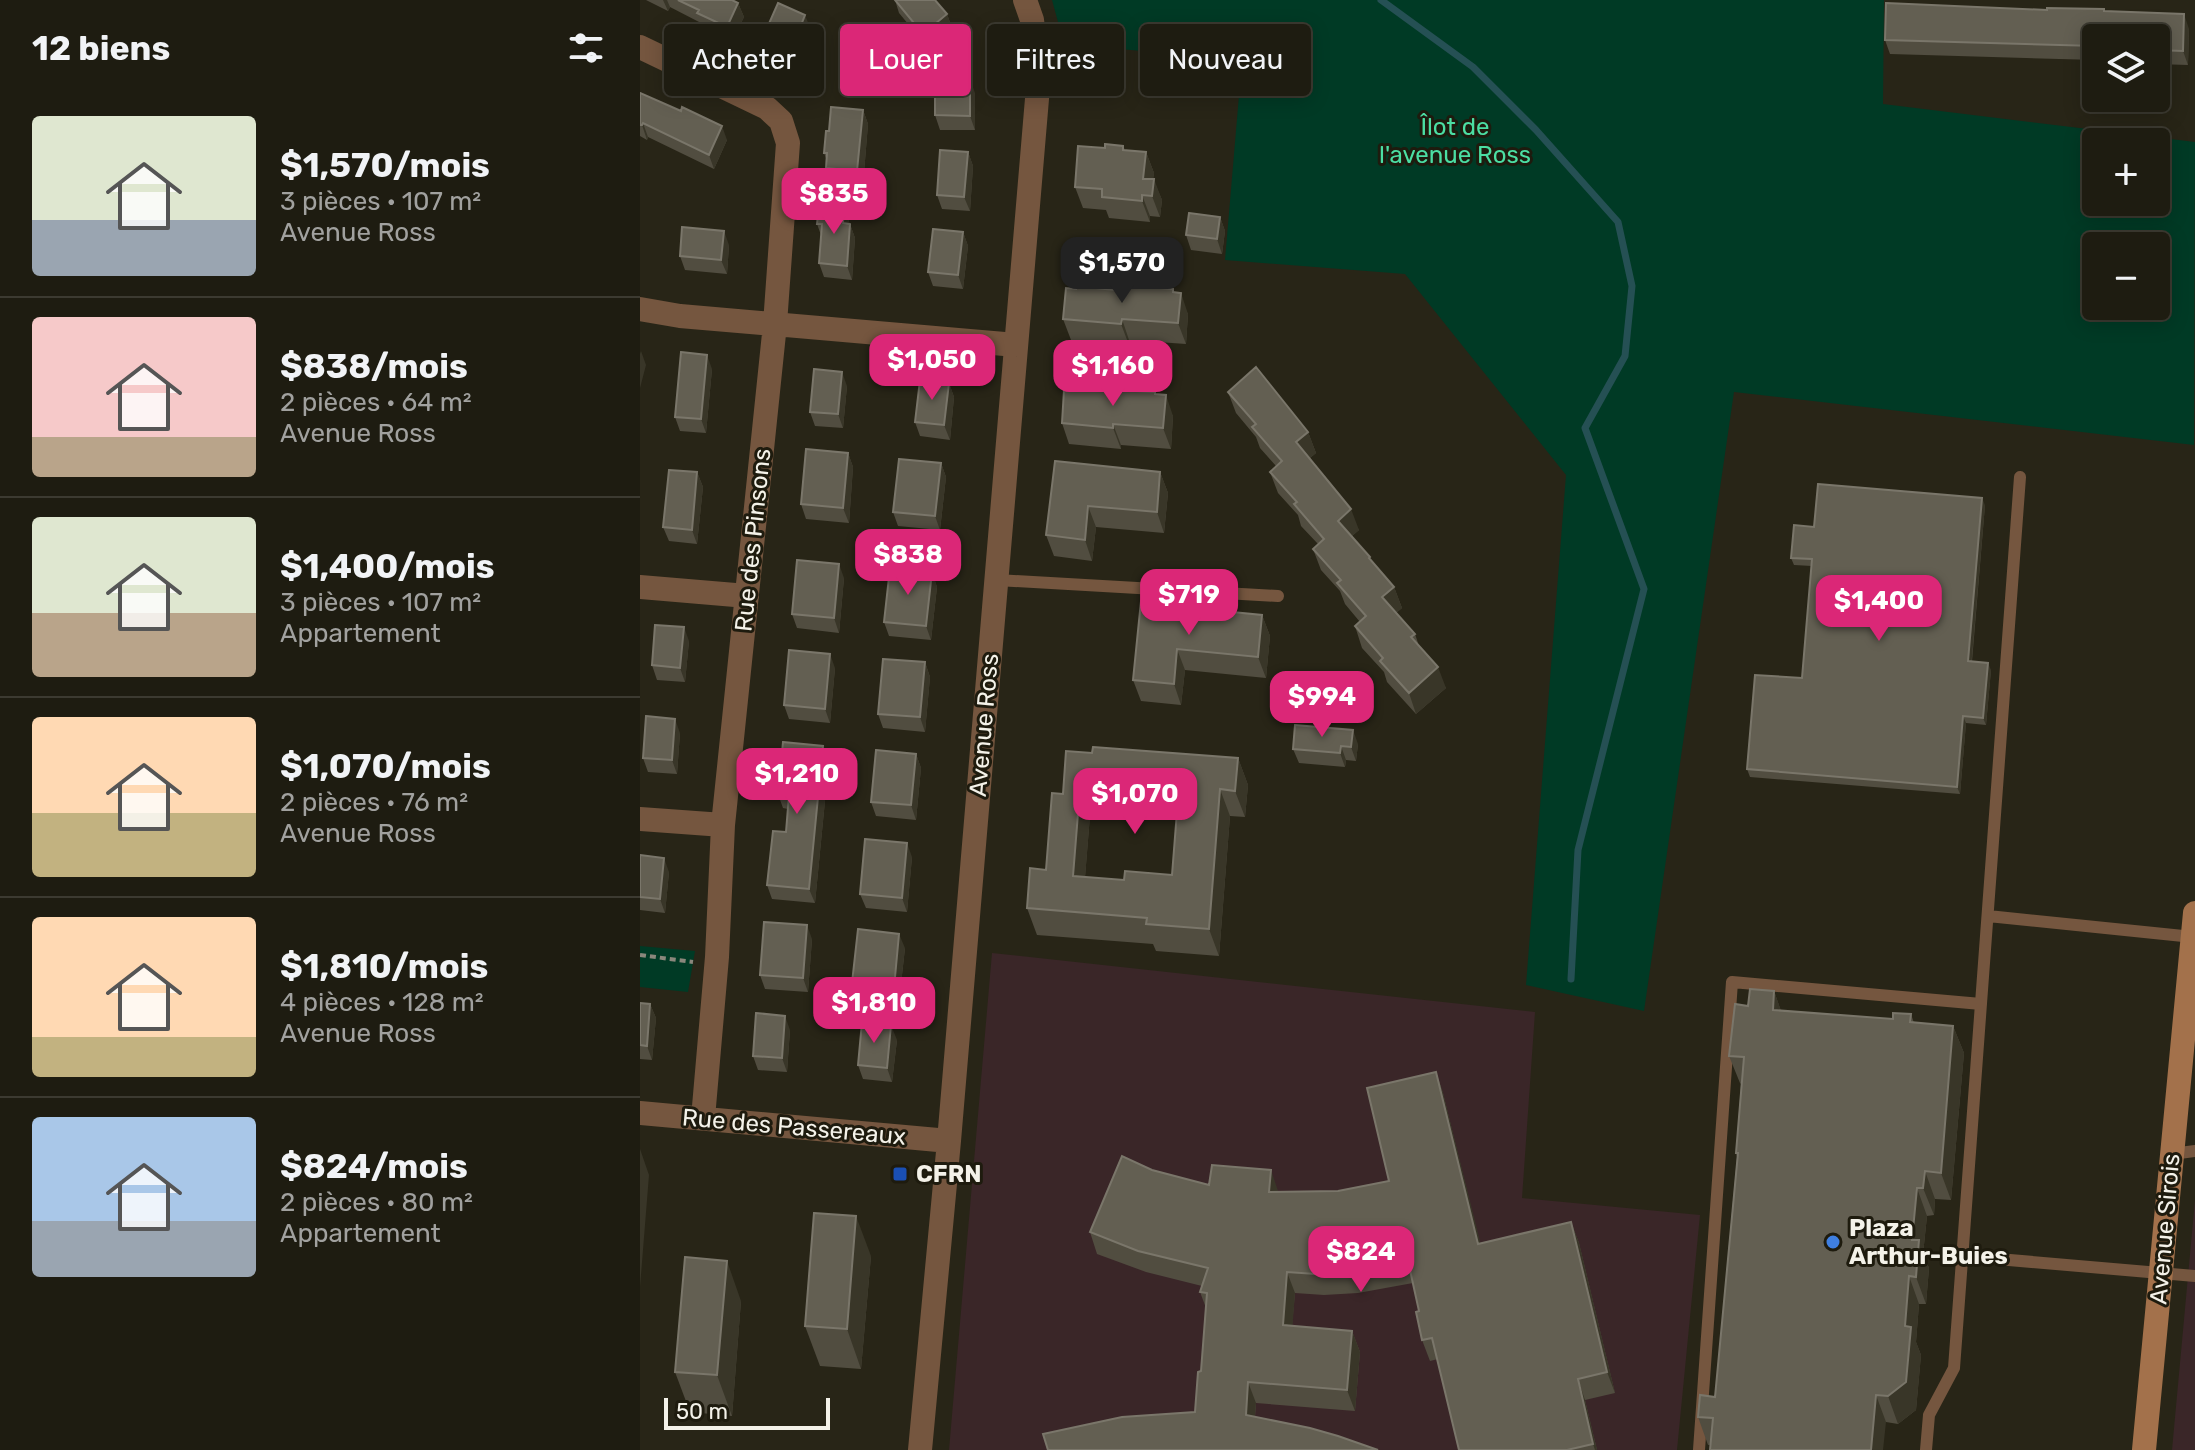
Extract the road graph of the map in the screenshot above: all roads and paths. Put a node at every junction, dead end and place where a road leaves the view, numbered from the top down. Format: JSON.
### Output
{"nodes":[{"id":1,"x":1025,"y":0,"type":"edge"},
{"id":2,"x":640,"y":47,"type":"edge"},
{"id":3,"x":640,"y":309,"type":"edge"},
{"id":4,"x":775,"y":324,"type":"junction"},
{"id":5,"x":1016,"y":345,"type":"junction"},
{"id":6,"x":2020,"y":477,"type":"dead end"},
{"id":7,"x":997,"y":580,"type":"junction"},
{"id":8,"x":640,"y":587,"type":"edge"},
{"id":9,"x":747,"y":596,"type":"junction"},
{"id":10,"x":1278,"y":596,"type":"dead end"},
{"id":11,"x":640,"y":819,"type":"edge"},
{"id":12,"x":723,"y":825,"type":"junction"},
{"id":13,"x":1988,"y":916,"type":"junction"},
{"id":14,"x":2194,"y":925,"type":"edge"},
{"id":15,"x":640,"y":955,"type":"edge"},
{"id":16,"x":717,"y":957,"type":"junction"},
{"id":17,"x":1981,"y":1004,"type":"junction"},
{"id":18,"x":640,"y":1113,"type":"edge"},
{"id":19,"x":703,"y":1118,"type":"junction"},
{"id":20,"x":949,"y":1141,"type":"junction"},
{"id":21,"x":2183,"y":1152,"type":"edge"},
{"id":22,"x":1963,"y":1256,"type":"junction"},
{"id":23,"x":2161,"y":1272,"type":"junction"},
{"id":24,"x":2195,"y":1276,"type":"edge"},
{"id":25,"x":920,"y":1450,"type":"edge"},
{"id":26,"x":1699,"y":1450,"type":"edge"},
{"id":27,"x":1926,"y":1450,"type":"edge"},
{"id":28,"x":2144,"y":1450,"type":"edge"}],
"edges":[{"from":1,"to":5,"type":"street","name":"Avenue Ross"},
{"from":2,"to":4,"type":"street","name":"Rue des Pinsons"},
{"from":3,"to":4,"type":"street"},
{"from":4,"to":5,"type":"street"},
{"from":4,"to":9,"type":"street","name":"Rue des Pinsons"},
{"from":5,"to":7,"type":"street","name":"Avenue Ross"},
{"from":6,"to":13,"type":"lane"},
{"from":7,"to":10,"type":"lane"},
{"from":7,"to":20,"type":"street","name":"Avenue Ross"},
{"from":8,"to":9,"type":"street"},
{"from":9,"to":12,"type":"street","name":"Rue des Pinsons"},
{"from":11,"to":12,"type":"street"},
{"from":12,"to":16,"type":"street","name":"Rue des Pinsons"},
{"from":13,"to":14,"type":"lane"},
{"from":13,"to":17,"type":"lane"},
{"from":14,"to":21,"type":"street","name":"Avenue Sirois"},
{"from":15,"to":16,"type":"path"},
{"from":16,"to":19,"type":"street","name":"Rue des Pinsons"},
{"from":17,"to":22,"type":"lane"},
{"from":17,"to":26,"type":"lane"},
{"from":18,"to":19,"type":"street","name":"Rue des Passereaux"},
{"from":19,"to":20,"type":"street","name":"Rue des Passereaux"},
{"from":20,"to":25,"type":"street","name":"Avenue Ross"},
{"from":21,"to":23,"type":"street","name":"Avenue Sirois"},
{"from":22,"to":23,"type":"lane"},
{"from":22,"to":27,"type":"lane"},
{"from":23,"to":24,"type":"lane"},
{"from":23,"to":28,"type":"street","name":"Avenue Sirois"}]}
